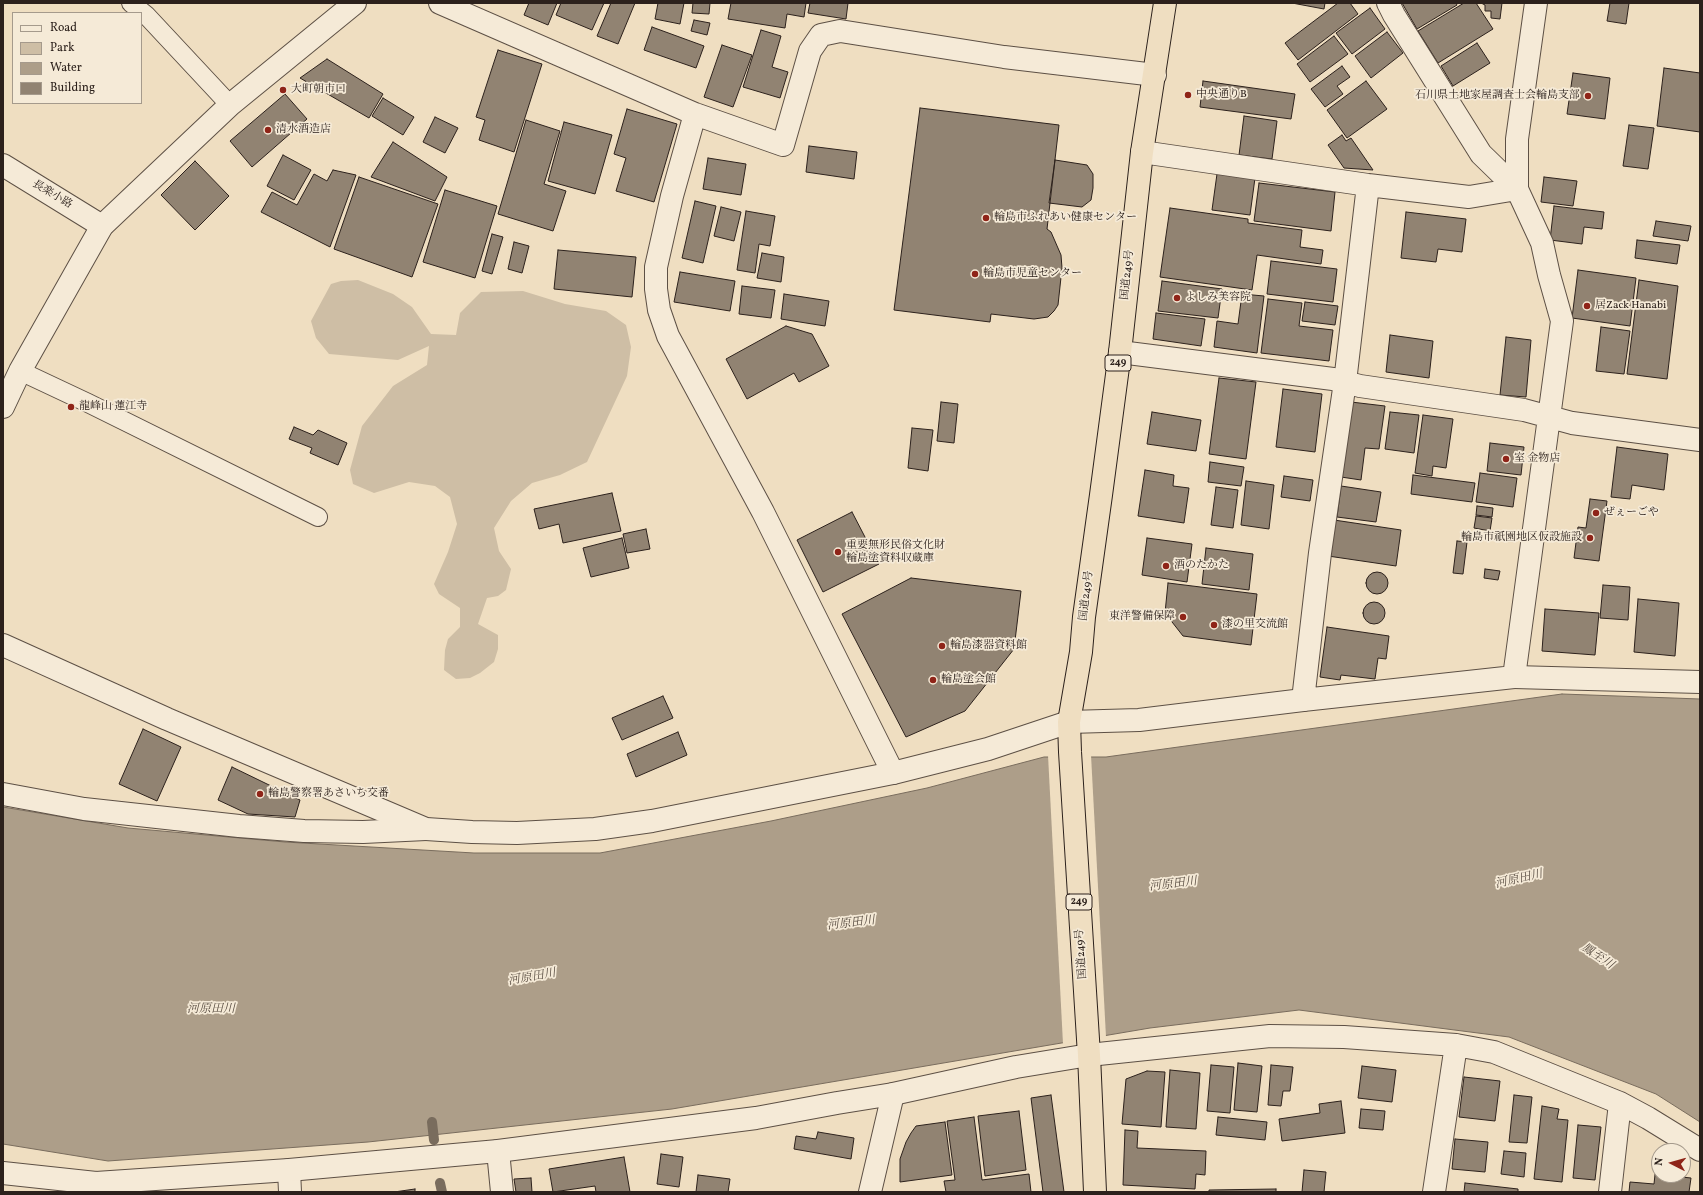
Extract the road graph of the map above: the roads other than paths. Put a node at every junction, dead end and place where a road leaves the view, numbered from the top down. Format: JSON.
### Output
{"nodes":[{"id":1,"x":131,"y":3,"type":"edge"},
{"id":2,"x":354,"y":3,"type":"edge"},
{"id":3,"x":440,"y":3,"type":"edge"},
{"id":4,"x":1165,"y":3,"type":"edge"},
{"id":5,"x":1388,"y":3,"type":"edge"},
{"id":6,"x":1536,"y":3,"type":"edge"},
{"id":7,"x":1155,"y":75,"type":"junction"},
{"id":8,"x":230,"y":105,"type":"junction"},
{"id":9,"x":695,"y":114,"type":"junction"},
{"id":10,"x":1142,"y":152,"type":"junction"},
{"id":11,"x":3,"y":165,"type":"edge"},
{"id":12,"x":1368,"y":185,"type":"junction"},
{"id":13,"x":1517,"y":189,"type":"junction"},
{"id":14,"x":102,"y":226,"type":"junction"},
{"id":15,"x":1120,"y":352,"type":"junction"},
{"id":16,"x":20,"y":371,"type":"junction"},
{"id":17,"x":1345,"y":382,"type":"junction"},
{"id":18,"x":3,"y":407,"type":"edge"},
{"id":19,"x":1550,"y":417,"type":"junction"},
{"id":20,"x":1700,"y":440,"type":"edge"},
{"id":21,"x":318,"y":517,"type":"dead end"},
{"id":22,"x":3,"y":646,"type":"edge"},
{"id":23,"x":1514,"y":677,"type":"junction"},
{"id":24,"x":1700,"y":682,"type":"edge"},
{"id":25,"x":1303,"y":700,"type":"junction"},
{"id":26,"x":1070,"y":722,"type":"junction"},
{"id":27,"x":893,"y":773,"type":"junction"},
{"id":28,"x":3,"y":794,"type":"edge"},
{"id":29,"x":426,"y":829,"type":"junction"},
{"id":30,"x":1456,"y":1046,"type":"junction"},
{"id":31,"x":1088,"y":1053,"type":"junction"},
{"id":32,"x":893,"y":1094,"type":"junction"},
{"id":33,"x":1620,"y":1103,"type":"junction"},
{"id":34,"x":1700,"y":1150,"type":"edge"},
{"id":35,"x":498,"y":1151,"type":"junction"},
{"id":36,"x":289,"y":1170,"type":"junction"},
{"id":37,"x":3,"y":1172,"type":"edge"},
{"id":38,"x":92,"y":1187,"type":"edge"},
{"id":39,"x":290,"y":1192,"type":"edge"},
{"id":40,"x":502,"y":1192,"type":"edge"},
{"id":41,"x":870,"y":1192,"type":"edge"},
{"id":42,"x":1095,"y":1192,"type":"edge"},
{"id":43,"x":1434,"y":1192,"type":"edge"},
{"id":44,"x":1610,"y":1192,"type":"edge"}],
"edges":[{"from":1,"to":8,"type":"lane"},
{"from":2,"to":8,"type":"street"},
{"from":3,"to":9,"type":"street"},
{"from":4,"to":7,"type":"highway","name":"国道249号","number":"249"},
{"from":5,"to":13,"type":"street"},
{"from":6,"to":13,"type":"street"},
{"from":7,"to":9,"type":"street"},
{"from":7,"to":10,"type":"highway","name":"国道249号","number":"249"},
{"from":8,"to":14,"type":"street"},
{"from":9,"to":27,"type":"street"},
{"from":10,"to":12,"type":"street"},
{"from":10,"to":15,"type":"highway","name":"国道249号","number":"249"},
{"from":11,"to":14,"type":"street","name":"長楽小路"},
{"from":12,"to":13,"type":"street"},
{"from":12,"to":17,"type":"street"},
{"from":13,"to":19,"type":"street"},
{"from":14,"to":16,"type":"street"},
{"from":15,"to":17,"type":"street"},
{"from":15,"to":26,"type":"highway","name":"国道249号","number":"249"},
{"from":16,"to":18,"type":"street"},
{"from":16,"to":21,"type":"lane"},
{"from":17,"to":19,"type":"street"},
{"from":17,"to":25,"type":"street"},
{"from":19,"to":20,"type":"street"},
{"from":19,"to":23,"type":"street"},
{"from":22,"to":29,"type":"street"},
{"from":23,"to":24,"type":"street"},
{"from":23,"to":25,"type":"street"},
{"from":25,"to":26,"type":"street"},
{"from":26,"to":27,"type":"street"},
{"from":26,"to":31,"type":"highway","name":"国道249号","number":"249"},
{"from":27,"to":29,"type":"street"},
{"from":28,"to":29,"type":"street"},
{"from":30,"to":31,"type":"street"},
{"from":30,"to":33,"type":"street"},
{"from":30,"to":43,"type":"street"},
{"from":31,"to":32,"type":"street"},
{"from":31,"to":42,"type":"highway","name":"国道249号","number":"249"},
{"from":32,"to":35,"type":"street"},
{"from":32,"to":41,"type":"street"},
{"from":33,"to":34,"type":"street"},
{"from":33,"to":44,"type":"street"},
{"from":35,"to":36,"type":"street"},
{"from":35,"to":40,"type":"street"},
{"from":36,"to":38,"type":"street"},
{"from":36,"to":39,"type":"street"},
{"from":37,"to":38,"type":"street"}]}
